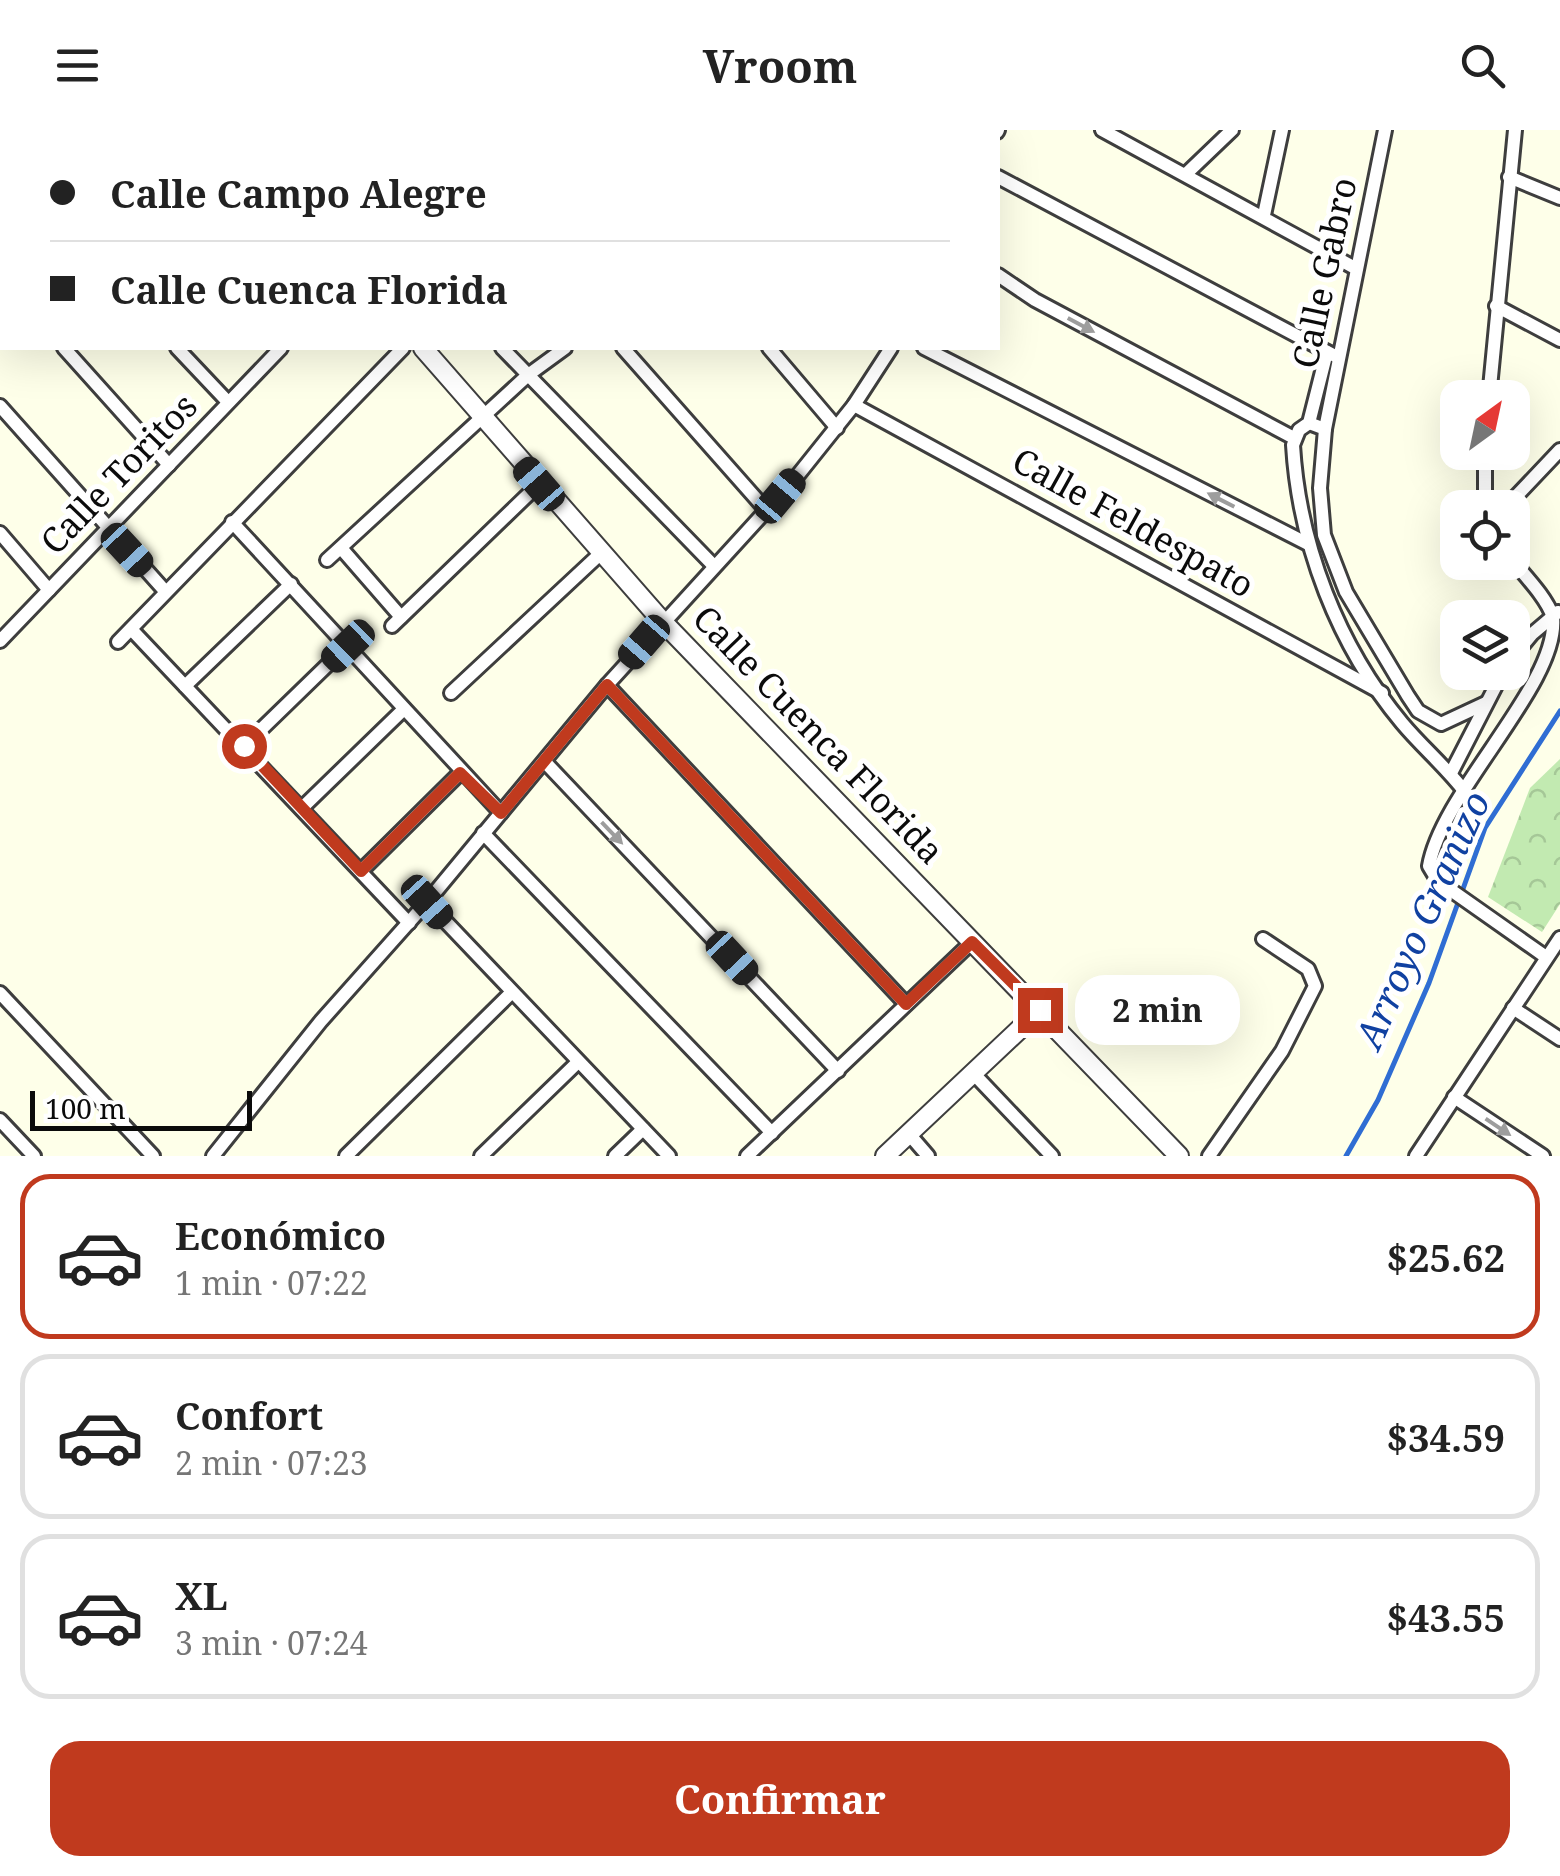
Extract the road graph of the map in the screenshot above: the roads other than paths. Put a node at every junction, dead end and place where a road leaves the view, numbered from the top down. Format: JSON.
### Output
{"nodes":[{"id":1,"x":1102,"y":130,"type":"edge"},
{"id":2,"x":1232,"y":130,"type":"edge"},
{"id":3,"x":1282,"y":130,"type":"edge"},
{"id":4,"x":1385,"y":130,"type":"edge"},
{"id":5,"x":1514,"y":130,"type":"edge"},
{"id":6,"x":1186,"y":174,"type":"junction"},
{"id":7,"x":1000,"y":177,"type":"edge"},
{"id":8,"x":1509,"y":177,"type":"junction"},
{"id":9,"x":1560,"y":198,"type":"edge"},
{"id":10,"x":1264,"y":215,"type":"junction"},
{"id":11,"x":1355,"y":268,"type":"junction"},
{"id":12,"x":1000,"y":276,"type":"edge"},
{"id":13,"x":1496,"y":306,"type":"junction"},
{"id":14,"x":1560,"y":340,"type":"edge"},
{"id":15,"x":66,"y":350,"type":"edge"},
{"id":16,"x":179,"y":350,"type":"edge"},
{"id":17,"x":279,"y":350,"type":"edge"},
{"id":18,"x":401,"y":350,"type":"edge"},
{"id":19,"x":425,"y":350,"type":"edge"},
{"id":20,"x":504,"y":350,"type":"edge"},
{"id":21,"x":562,"y":350,"type":"edge"},
{"id":22,"x":625,"y":350,"type":"edge"},
{"id":23,"x":771,"y":350,"type":"edge"},
{"id":24,"x":890,"y":350,"type":"edge"},
{"id":25,"x":928,"y":350,"type":"edge"},
{"id":26,"x":1332,"y":355,"type":"junction"},
{"id":27,"x":528,"y":375,"type":"junction"},
{"id":28,"x":1490,"y":380,"type":"edge"},
{"id":29,"x":228,"y":402,"type":"junction"},
{"id":30,"x":854,"y":405,"type":"junction"},
{"id":31,"x":0,"y":406,"type":"edge"},
{"id":32,"x":481,"y":417,"type":"junction"},
{"id":33,"x":1309,"y":423,"type":"junction"},
{"id":34,"x":836,"y":428,"type":"junction"},
{"id":35,"x":1325,"y":429,"type":"junction"},
{"id":36,"x":1294,"y":438,"type":"junction"},
{"id":37,"x":1560,"y":450,"type":"edge"},
{"id":38,"x":169,"y":465,"type":"junction"},
{"id":39,"x":539,"y":484,"type":"junction"},
{"id":40,"x":1521,"y":490,"type":"edge"},
{"id":41,"x":767,"y":511,"type":"junction"},
{"id":42,"x":232,"y":522,"type":"junction"},
{"id":43,"x":108,"y":529,"type":"junction"},
{"id":44,"x":0,"y":533,"type":"edge"},
{"id":45,"x":1308,"y":544,"type":"junction"},
{"id":46,"x":341,"y":548,"type":"junction"},
{"id":47,"x":600,"y":554,"type":"junction"},
{"id":48,"x":327,"y":560,"type":"dead end"},
{"id":49,"x":713,"y":565,"type":"junction"},
{"id":50,"x":1529,"y":580,"type":"edge"},
{"id":51,"x":291,"y":584,"type":"junction"},
{"id":52,"x":49,"y":590,"type":"junction"},
{"id":53,"x":166,"y":592,"type":"junction"},
{"id":54,"x":1557,"y":613,"type":"edge"},
{"id":55,"x":662,"y":621,"type":"junction"},
{"id":56,"x":131,"y":629,"type":"junction"},
{"id":57,"x":1530,"y":640,"type":"edge"},
{"id":58,"x":0,"y":641,"type":"edge"},
{"id":59,"x":118,"y":642,"type":"dead end"},
{"id":60,"x":348,"y":646,"type":"junction"},
{"id":61,"x":607,"y":685,"type":"junction"},
{"id":62,"x":184,"y":686,"type":"junction"},
{"id":63,"x":1493,"y":690,"type":"edge"},
{"id":64,"x":451,"y":693,"type":"dead end"},
{"id":65,"x":1382,"y":693,"type":"junction"},
{"id":66,"x":1486,"y":703,"type":"junction"},
{"id":67,"x":404,"y":709,"type":"junction"},
{"id":68,"x":244,"y":746,"type":"junction"},
{"id":69,"x":545,"y":762,"type":"junction"},
{"id":70,"x":460,"y":773,"type":"junction"},
{"id":71,"x":1452,"y":773,"type":"junction"},
{"id":72,"x":1466,"y":792,"type":"junction"},
{"id":73,"x":302,"y":808,"type":"junction"},
{"id":74,"x":501,"y":813,"type":"junction"},
{"id":75,"x":484,"y":834,"type":"junction"},
{"id":76,"x":361,"y":871,"type":"junction"},
{"id":77,"x":427,"y":902,"type":"junction"},
{"id":78,"x":409,"y":923,"type":"junction"},
{"id":79,"x":1560,"y":938,"type":"edge"},
{"id":80,"x":1263,"y":939,"type":"dead end"},
{"id":81,"x":972,"y":942,"type":"junction"},
{"id":82,"x":1546,"y":958,"type":"junction"},
{"id":83,"x":511,"y":993,"type":"junction"},
{"id":84,"x":0,"y":994,"type":"edge"},
{"id":85,"x":906,"y":1004,"type":"junction"},
{"id":86,"x":1513,"y":1008,"type":"junction"},
{"id":87,"x":1040,"y":1010,"type":"junction"},
{"id":88,"x":1560,"y":1039,"type":"edge"},
{"id":89,"x":578,"y":1062,"type":"junction"},
{"id":90,"x":838,"y":1071,"type":"junction"},
{"id":91,"x":974,"y":1074,"type":"junction"},
{"id":92,"x":1454,"y":1097,"type":"junction"},
{"id":93,"x":0,"y":1120,"type":"edge"},
{"id":94,"x":643,"y":1129,"type":"junction"},
{"id":95,"x":772,"y":1133,"type":"junction"},
{"id":96,"x":908,"y":1134,"type":"junction"},
{"id":97,"x":215,"y":1155,"type":"edge"},
{"id":98,"x":34,"y":1156,"type":"edge"},
{"id":99,"x":153,"y":1156,"type":"edge"},
{"id":100,"x":346,"y":1156,"type":"edge"},
{"id":101,"x":481,"y":1156,"type":"edge"},
{"id":102,"x":614,"y":1156,"type":"edge"},
{"id":103,"x":668,"y":1156,"type":"edge"},
{"id":104,"x":747,"y":1156,"type":"edge"},
{"id":105,"x":885,"y":1156,"type":"edge"},
{"id":106,"x":928,"y":1156,"type":"edge"},
{"id":107,"x":1052,"y":1156,"type":"edge"},
{"id":108,"x":1179,"y":1156,"type":"edge"},
{"id":109,"x":1209,"y":1156,"type":"edge"},
{"id":110,"x":1416,"y":1156,"type":"edge"},
{"id":111,"x":1543,"y":1156,"type":"edge"}],
"edges":[{"from":1,"to":6,"type":"street"},
{"from":2,"to":6,"type":"street"},
{"from":3,"to":10,"type":"street"},
{"from":4,"to":11,"type":"street","name":"Calle Gabro"},
{"from":5,"to":8,"type":"street"},
{"from":6,"to":10,"type":"street"},
{"from":7,"to":26,"type":"street"},
{"from":8,"to":9,"type":"street"},
{"from":8,"to":13,"type":"street"},
{"from":10,"to":11,"type":"street"},
{"from":11,"to":26,"type":"street","name":"Calle Gabro"},
{"from":12,"to":36,"type":"street","one_way":true},
{"from":13,"to":14,"type":"street"},
{"from":13,"to":28,"type":"street"},
{"from":15,"to":38,"type":"street"},
{"from":16,"to":29,"type":"street"},
{"from":17,"to":29,"type":"street","name":"Calle Toritos"},
{"from":18,"to":42,"type":"street"},
{"from":19,"to":32,"type":"street","name":"Calle Cuenca Florida"},
{"from":20,"to":27,"type":"street"},
{"from":21,"to":27,"type":"street"},
{"from":22,"to":41,"type":"street"},
{"from":23,"to":34,"type":"street"},
{"from":24,"to":30,"type":"street"},
{"from":45,"to":25,"type":"street","one_way":true},
{"from":26,"to":33,"type":"street","name":"Calle Gabro"},
{"from":26,"to":35,"type":"street","name":"Calle Gabro"},
{"from":27,"to":32,"type":"street"},
{"from":27,"to":49,"type":"street"},
{"from":29,"to":38,"type":"street","name":"Calle Toritos"},
{"from":30,"to":34,"type":"street"},
{"from":30,"to":65,"type":"street","name":"Calle Feldespato"},
{"from":31,"to":43,"type":"street"},
{"from":32,"to":39,"type":"street","name":"Calle Cuenca Florida"},
{"from":32,"to":46,"type":"street"},
{"from":33,"to":35,"type":"street"},
{"from":33,"to":36,"type":"street"},
{"from":34,"to":41,"type":"street"},
{"from":35,"to":66,"type":"street","name":"Calle Gabro"},
{"from":36,"to":45,"type":"street"},
{"from":37,"to":40,"type":"street"},
{"from":38,"to":43,"type":"street","name":"Calle Toritos"},
{"from":39,"to":46,"type":"street"},
{"from":39,"to":47,"type":"street","name":"Calle Cuenca Florida"},
{"from":41,"to":49,"type":"street"},
{"from":42,"to":51,"type":"street"},
{"from":42,"to":53,"type":"street"},
{"from":43,"to":52,"type":"street","name":"Calle Toritos"},
{"from":43,"to":53,"type":"street"},
{"from":44,"to":52,"type":"street"},
{"from":45,"to":65,"type":"street"},
{"from":46,"to":48,"type":"street"},
{"from":47,"to":55,"type":"street","name":"Calle Cuenca Florida"},
{"from":47,"to":64,"type":"street"},
{"from":49,"to":55,"type":"street"},
{"from":50,"to":54,"type":"street"},
{"from":51,"to":60,"type":"street"},
{"from":51,"to":62,"type":"street"},
{"from":52,"to":58,"type":"street","name":"Calle Toritos"},
{"from":53,"to":56,"type":"street"},
{"from":54,"to":57,"type":"street"},
{"from":54,"to":72,"type":"street"},
{"from":55,"to":61,"type":"street"},
{"from":55,"to":81,"type":"street","name":"Calle Cuenca Florida"},
{"from":56,"to":59,"type":"street"},
{"from":56,"to":62,"type":"street"},
{"from":60,"to":67,"type":"street"},
{"from":60,"to":68,"type":"street"},
{"from":61,"to":69,"type":"street"},
{"from":61,"to":85,"type":"street"},
{"from":62,"to":68,"type":"street"},
{"from":63,"to":66,"type":"street"},
{"from":65,"to":71,"type":"street"},
{"from":66,"to":71,"type":"street"},
{"from":67,"to":70,"type":"street"},
{"from":67,"to":73,"type":"street"},
{"from":68,"to":73,"type":"street"},
{"from":69,"to":74,"type":"street"},
{"from":69,"to":90,"type":"street","one_way":true},
{"from":70,"to":74,"type":"street"},
{"from":70,"to":76,"type":"street"},
{"from":71,"to":72,"type":"street"},
{"from":72,"to":82,"type":"street"},
{"from":73,"to":76,"type":"street"},
{"from":74,"to":75,"type":"street"},
{"from":75,"to":77,"type":"street"},
{"from":75,"to":95,"type":"street"},
{"from":76,"to":78,"type":"street"},
{"from":77,"to":78,"type":"street"},
{"from":77,"to":83,"type":"street"},
{"from":78,"to":97,"type":"street"},
{"from":79,"to":82,"type":"street"},
{"from":80,"to":109,"type":"street"},
{"from":81,"to":85,"type":"street"},
{"from":81,"to":87,"type":"street","name":"Calle Cuenca Florida"},
{"from":82,"to":86,"type":"street"},
{"from":83,"to":89,"type":"street"},
{"from":83,"to":100,"type":"street"},
{"from":84,"to":99,"type":"street"},
{"from":85,"to":90,"type":"street"},
{"from":86,"to":88,"type":"street"},
{"from":86,"to":92,"type":"street"},
{"from":87,"to":91,"type":"street"},
{"from":87,"to":108,"type":"street","name":"Calle Cuenca Florida"},
{"from":89,"to":94,"type":"street"},
{"from":89,"to":101,"type":"street"},
{"from":90,"to":95,"type":"street"},
{"from":91,"to":96,"type":"street"},
{"from":91,"to":107,"type":"street"},
{"from":92,"to":110,"type":"street"},
{"from":92,"to":111,"type":"street","one_way":true},
{"from":93,"to":98,"type":"street"},
{"from":94,"to":102,"type":"street"},
{"from":94,"to":103,"type":"street"},
{"from":95,"to":104,"type":"street"},
{"from":96,"to":105,"type":"street"},
{"from":96,"to":106,"type":"street"}]}
